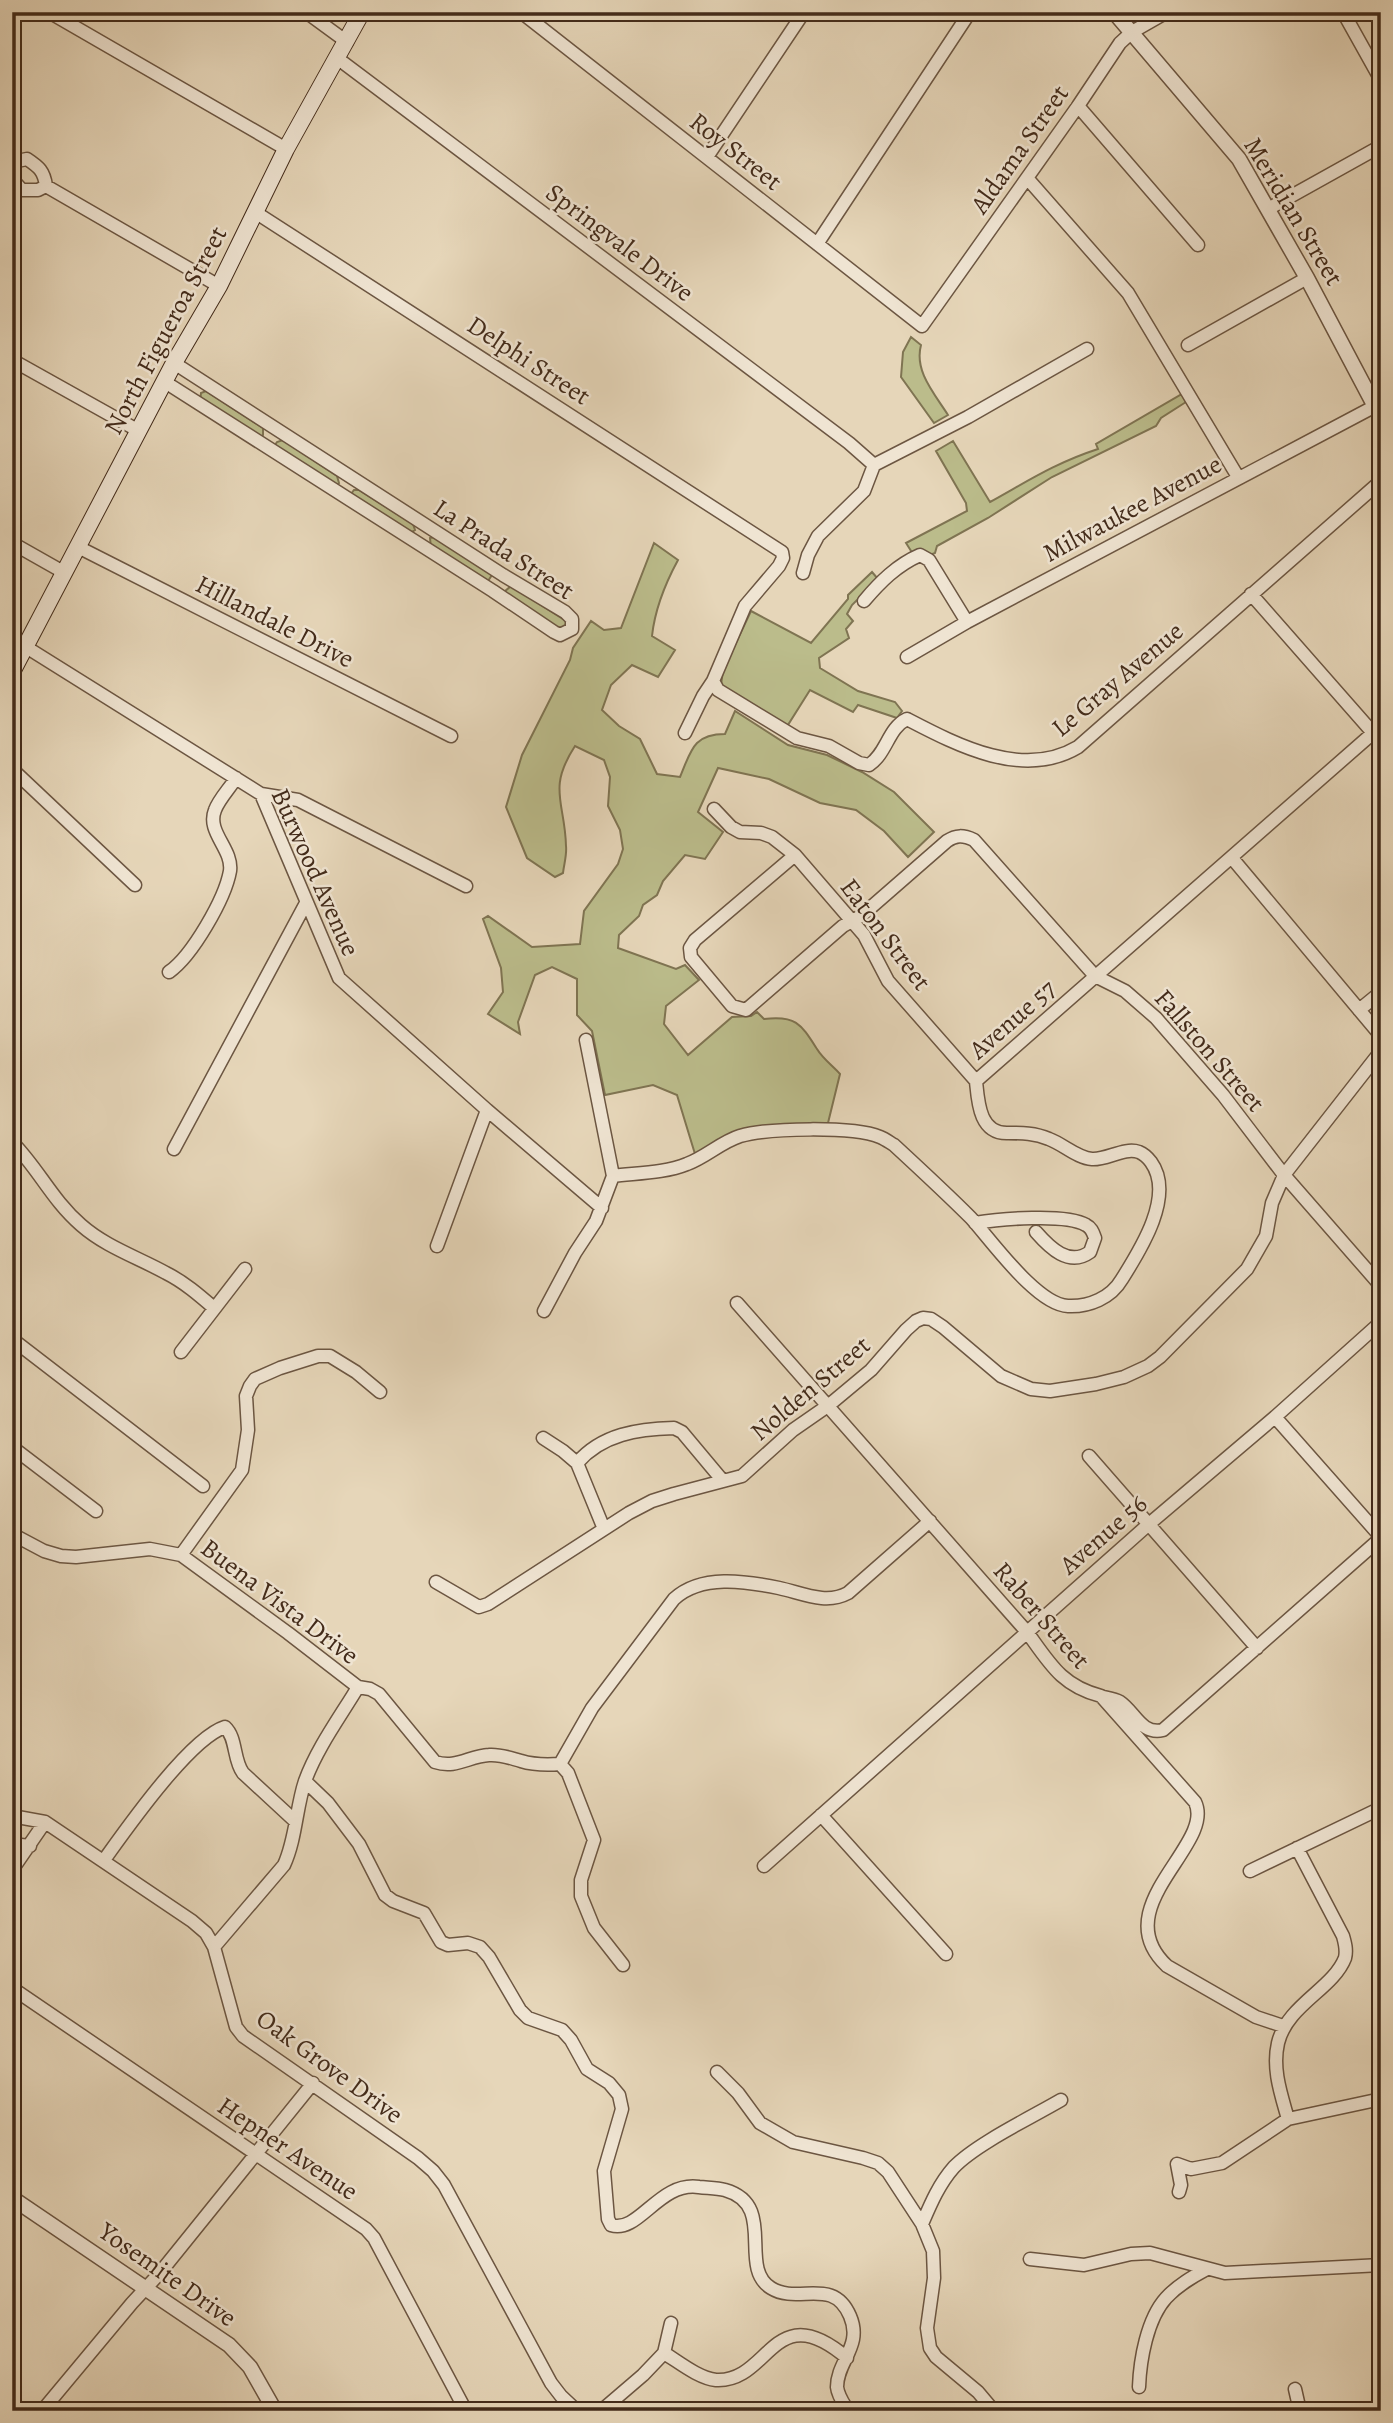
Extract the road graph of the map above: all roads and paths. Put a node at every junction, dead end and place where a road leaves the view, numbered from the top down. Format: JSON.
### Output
{"nodes":[{"id":1,"x":49,"y":12,"type":"edge"},
{"id":2,"x":306,"y":12,"type":"edge"},
{"id":3,"x":362,"y":12,"type":"edge"},
{"id":4,"x":521,"y":12,"type":"edge"},
{"id":5,"x":804,"y":12,"type":"edge"},
{"id":6,"x":970,"y":12,"type":"edge"},
{"id":7,"x":1114,"y":12,"type":"edge"},
{"id":8,"x":1167,"y":12,"type":"edge"},
{"id":9,"x":1343,"y":12,"type":"edge"},
{"id":10,"x":1132,"y":33,"type":"junction"},
{"id":11,"x":347,"y":41,"type":"junction"},
{"id":12,"x":337,"y":58,"type":"junction"},
{"id":13,"x":1381,"y":80,"type":"edge"},
{"id":14,"x":1078,"y":106,"type":"junction"},
{"id":15,"x":1381,"y":146,"type":"edge"},
{"id":16,"x":286,"y":149,"type":"junction"},
{"id":17,"x":707,"y":157,"type":"junction"},
{"id":18,"x":12,"y":162,"type":"edge"},
{"id":19,"x":1027,"y":178,"type":"junction"},
{"id":20,"x":12,"y":179,"type":"edge"},
{"id":21,"x":46,"y":186,"type":"junction"},
{"id":22,"x":1268,"y":209,"type":"junction"},
{"id":23,"x":255,"y":212,"type":"junction"},
{"id":24,"x":817,"y":244,"type":"junction"},
{"id":25,"x":1198,"y":245,"type":"dead end"},
{"id":26,"x":1307,"y":278,"type":"junction"},
{"id":27,"x":219,"y":286,"type":"junction"},
{"id":28,"x":922,"y":326,"type":"joint"},
{"id":29,"x":1188,"y":345,"type":"dead end"},
{"id":30,"x":1087,"y":349,"type":"dead end"},
{"id":31,"x":12,"y":360,"type":"edge"},
{"id":32,"x":174,"y":363,"type":"junction"},
{"id":33,"x":164,"y":382,"type":"junction"},
{"id":34,"x":1379,"y":409,"type":"edge"},
{"id":35,"x":277,"y":428,"type":"junction"},
{"id":36,"x":139,"y":431,"type":"junction"},
{"id":37,"x":265,"y":446,"type":"junction"},
{"id":38,"x":874,"y":465,"type":"junction"},
{"id":39,"x":350,"y":477,"type":"junction"},
{"id":40,"x":1238,"y":477,"type":"junction"},
{"id":41,"x":1381,"y":481,"type":"edge"},
{"id":42,"x":340,"y":494,"type":"junction"},
{"id":43,"x":427,"y":526,"type":"junction"},
{"id":44,"x":416,"y":542,"type":"junction"},
{"id":45,"x":12,"y":543,"type":"edge"},
{"id":46,"x":78,"y":547,"type":"junction"},
{"id":47,"x":65,"y":573,"type":"junction"},
{"id":48,"x":803,"y":573,"type":"dead end"},
{"id":49,"x":503,"y":575,"type":"junction"},
{"id":50,"x":493,"y":591,"type":"junction"},
{"id":51,"x":1251,"y":594,"type":"junction"},
{"id":52,"x":864,"y":601,"type":"dead end"},
{"id":53,"x":967,"y":622,"type":"junction"},
{"id":54,"x":26,"y":647,"type":"junction"},
{"id":55,"x":908,"y":657,"type":"dead end"},
{"id":56,"x":12,"y":672,"type":"edge"},
{"id":57,"x":713,"y":681,"type":"junction"},
{"id":58,"x":684,"y":733,"type":"dead end"},
{"id":59,"x":1378,"y":734,"type":"edge"},
{"id":60,"x":451,"y":736,"type":"dead end"},
{"id":61,"x":12,"y":769,"type":"edge"},
{"id":62,"x":236,"y":778,"type":"junction"},
{"id":63,"x":261,"y":794,"type":"junction"},
{"id":64,"x":714,"y":809,"type":"dead end"},
{"id":65,"x":795,"y":855,"type":"junction"},
{"id":66,"x":1232,"y":858,"type":"junction"},
{"id":67,"x":135,"y":885,"type":"dead end"},
{"id":68,"x":466,"y":886,"type":"dead end"},
{"id":69,"x":306,"y":904,"type":"junction"},
{"id":70,"x":852,"y":921,"type":"junction"},
{"id":71,"x":169,"y":972,"type":"dead end"},
{"id":72,"x":1095,"y":976,"type":"junction"},
{"id":73,"x":1381,"y":992,"type":"edge"},
{"id":74,"x":1359,"y":1010,"type":"junction"},
{"id":75,"x":1381,"y":1036,"type":"edge"},
{"id":76,"x":586,"y":1040,"type":"dead end"},
{"id":77,"x":1381,"y":1051,"type":"edge"},
{"id":78,"x":976,"y":1081,"type":"junction"},
{"id":79,"x":487,"y":1111,"type":"junction"},
{"id":80,"x":12,"y":1142,"type":"edge"},
{"id":81,"x":174,"y":1149,"type":"dead end"},
{"id":82,"x":1284,"y":1175,"type":"junction"},
{"id":83,"x":612,"y":1176,"type":"junction"},
{"id":84,"x":601,"y":1208,"type":"junction"},
{"id":85,"x":975,"y":1223,"type":"junction"},
{"id":86,"x":1036,"y":1232,"type":"dead end"},
{"id":87,"x":437,"y":1247,"type":"dead end"},
{"id":88,"x":244,"y":1269,"type":"dead end"},
{"id":89,"x":1381,"y":1286,"type":"edge"},
{"id":90,"x":737,"y":1303,"type":"dead end"},
{"id":91,"x":214,"y":1308,"type":"junction"},
{"id":92,"x":544,"y":1311,"type":"dead end"},
{"id":93,"x":1381,"y":1322,"type":"edge"},
{"id":94,"x":12,"y":1339,"type":"edge"},
{"id":95,"x":181,"y":1352,"type":"dead end"},
{"id":96,"x":380,"y":1392,"type":"dead end"},
{"id":97,"x":829,"y":1405,"type":"junction"},
{"id":98,"x":1275,"y":1418,"type":"junction"},
{"id":99,"x":543,"y":1438,"type":"dead end"},
{"id":100,"x":12,"y":1447,"type":"edge"},
{"id":101,"x":1088,"y":1456,"type":"dead end"},
{"id":102,"x":577,"y":1463,"type":"junction"},
{"id":103,"x":723,"y":1480,"type":"junction"},
{"id":104,"x":203,"y":1486,"type":"dead end"},
{"id":105,"x":96,"y":1511,"type":"dead end"},
{"id":106,"x":930,"y":1521,"type":"junction"},
{"id":107,"x":1149,"y":1524,"type":"junction"},
{"id":108,"x":604,"y":1530,"type":"junction"},
{"id":109,"x":12,"y":1534,"type":"edge"},
{"id":110,"x":1381,"y":1538,"type":"edge"},
{"id":111,"x":180,"y":1555,"type":"junction"},
{"id":112,"x":436,"y":1582,"type":"dead end"},
{"id":113,"x":1027,"y":1632,"type":"junction"},
{"id":114,"x":1257,"y":1648,"type":"junction"},
{"id":115,"x":358,"y":1687,"type":"junction"},
{"id":116,"x":1101,"y":1696,"type":"junction"},
{"id":117,"x":560,"y":1764,"type":"junction"},
{"id":118,"x":305,"y":1781,"type":"junction"},
{"id":119,"x":1381,"y":1808,"type":"edge"},
{"id":120,"x":821,"y":1815,"type":"junction"},
{"id":121,"x":12,"y":1816,"type":"edge"},
{"id":122,"x":295,"y":1821,"type":"junction"},
{"id":123,"x":45,"y":1822,"type":"junction"},
{"id":124,"x":12,"y":1844,"type":"edge"},
{"id":125,"x":30,"y":1846,"type":"junction"},
{"id":126,"x":1297,"y":1848,"type":"junction"},
{"id":127,"x":104,"y":1860,"type":"junction"},
{"id":128,"x":764,"y":1866,"type":"dead end"},
{"id":129,"x":12,"y":1870,"type":"edge"},
{"id":130,"x":1250,"y":1871,"type":"dead end"},
{"id":131,"x":214,"y":1947,"type":"junction"},
{"id":132,"x":946,"y":1954,"type":"dead end"},
{"id":133,"x":623,"y":1965,"type":"dead end"},
{"id":134,"x":12,"y":1989,"type":"edge"},
{"id":135,"x":1283,"y":2026,"type":"junction"},
{"id":136,"x":717,"y":2072,"type":"dead end"},
{"id":137,"x":313,"y":2083,"type":"junction"},
{"id":138,"x":1381,"y":2099,"type":"edge"},
{"id":139,"x":1061,"y":2100,"type":"dead end"},
{"id":140,"x":1287,"y":2119,"type":"junction"},
{"id":141,"x":256,"y":2153,"type":"junction"},
{"id":142,"x":1179,"y":2192,"type":"dead end"},
{"id":143,"x":12,"y":2198,"type":"edge"},
{"id":144,"x":922,"y":2224,"type":"junction"},
{"id":145,"x":1030,"y":2259,"type":"dead end"},
{"id":146,"x":1381,"y":2265,"type":"edge"},
{"id":147,"x":1207,"y":2269,"type":"junction"},
{"id":148,"x":146,"y":2287,"type":"junction"},
{"id":149,"x":671,"y":2323,"type":"dead end"},
{"id":150,"x":664,"y":2353,"type":"junction"},
{"id":151,"x":847,"y":2358,"type":"junction"},
{"id":152,"x":1139,"y":2387,"type":"dead end"},
{"id":153,"x":1295,"y":2389,"type":"dead end"},
{"id":154,"x":12,"y":2404,"type":"edge"},
{"id":155,"x":21,"y":2411,"type":"edge"},
{"id":156,"x":41,"y":2411,"type":"edge"},
{"id":157,"x":275,"y":2411,"type":"edge"},
{"id":158,"x":466,"y":2411,"type":"edge"},
{"id":159,"x":577,"y":2411,"type":"edge"},
{"id":160,"x":601,"y":2411,"type":"edge"},
{"id":161,"x":848,"y":2411,"type":"edge"},
{"id":162,"x":994,"y":2411,"type":"edge"},
{"id":163,"x":1300,"y":2411,"type":"edge"}],
"edges":[{"from":1,"to":16,"type":"street"},
{"from":2,"to":11,"type":"street"},
{"from":3,"to":11,"type":"main road","name":"North Figueroa Street"},
{"from":4,"to":17,"type":"street","name":"Roy Street"},
{"from":5,"to":17,"type":"street"},
{"from":6,"to":24,"type":"street"},
{"from":7,"to":10,"type":"street","name":"Meridian Street"},
{"from":8,"to":10,"type":"street","name":"Aldama Street"},
{"from":9,"to":13,"type":"street"},
{"from":10,"to":14,"type":"street","name":"Aldama Street"},
{"from":10,"to":22,"type":"street","name":"Meridian Street"},
{"from":11,"to":12,"type":"main road","name":"North Figueroa Street"},
{"from":12,"to":16,"type":"main road","name":"North Figueroa Street"},
{"from":12,"to":38,"type":"street","name":"Springvale Drive"},
{"from":14,"to":19,"type":"street","name":"Aldama Street"},
{"from":14,"to":25,"type":"street"},
{"from":15,"to":22,"type":"street"},
{"from":16,"to":23,"type":"main road","name":"North Figueroa Street"},
{"from":17,"to":24,"type":"street","name":"Roy Street"},
{"from":18,"to":21,"type":"street"},
{"from":19,"to":28,"type":"street","name":"Aldama Street"},
{"from":19,"to":40,"type":"street"},
{"from":20,"to":21,"type":"street"},
{"from":21,"to":27,"type":"street"},
{"from":22,"to":26,"type":"street","name":"Meridian Street"},
{"from":23,"to":27,"type":"main road","name":"North Figueroa Street"},
{"from":23,"to":57,"type":"street","name":"Delphi Street"},
{"from":24,"to":28,"type":"street","name":"Roy Street"},
{"from":26,"to":29,"type":"street"},
{"from":26,"to":34,"type":"street","name":"Meridian Street"},
{"from":27,"to":32,"type":"main road","name":"North Figueroa Street"},
{"from":30,"to":38,"type":"street"},
{"from":31,"to":36,"type":"street"},
{"from":32,"to":33,"type":"main road","name":"North Figueroa Street"},
{"from":32,"to":35,"type":"street","name":"La Prada Street"},
{"from":33,"to":36,"type":"main road","name":"North Figueroa Street"},
{"from":33,"to":37,"type":"street","name":"La Prada Street"},
{"from":34,"to":40,"type":"street","name":"Milwaukee Avenue"},
{"from":35,"to":37,"type":"street"},
{"from":35,"to":39,"type":"street","name":"La Prada Street"},
{"from":36,"to":46,"type":"main road","name":"North Figueroa Street"},
{"from":37,"to":42,"type":"street","name":"La Prada Street"},
{"from":38,"to":48,"type":"street"},
{"from":39,"to":42,"type":"street"},
{"from":39,"to":43,"type":"street","name":"La Prada Street"},
{"from":40,"to":53,"type":"street","name":"Milwaukee Avenue"},
{"from":41,"to":51,"type":"street","name":"Le Gray Avenue"},
{"from":42,"to":44,"type":"street","name":"La Prada Street"},
{"from":43,"to":44,"type":"street"},
{"from":43,"to":49,"type":"street","name":"La Prada Street"},
{"from":44,"to":50,"type":"street","name":"La Prada Street"},
{"from":45,"to":47,"type":"street"},
{"from":46,"to":47,"type":"main road","name":"North Figueroa Street"},
{"from":46,"to":60,"type":"street","name":"Hillandale Drive"},
{"from":47,"to":54,"type":"main road","name":"North Figueroa Street"},
{"from":49,"to":50,"type":"street"},
{"from":49,"to":50,"type":"street","name":"La Prada Street"},
{"from":51,"to":57,"type":"street","name":"Le Gray Avenue"},
{"from":51,"to":59,"type":"street"},
{"from":52,"to":53,"type":"street"},
{"from":53,"to":55,"type":"street","name":"Milwaukee Avenue"},
{"from":54,"to":56,"type":"main road","name":"North Figueroa Street"},
{"from":54,"to":62,"type":"street","name":"Burwood Avenue"},
{"from":57,"to":58,"type":"street"},
{"from":59,"to":66,"type":"street","name":"Avenue 57"},
{"from":61,"to":67,"type":"street"},
{"from":62,"to":63,"type":"street","name":"Burwood Avenue"},
{"from":62,"to":71,"type":"street"},
{"from":63,"to":68,"type":"street"},
{"from":63,"to":69,"type":"street","name":"Burwood Avenue"},
{"from":64,"to":65,"type":"street","name":"Eaton Street"},
{"from":65,"to":70,"type":"street","name":"Eaton Street"},
{"from":65,"to":70,"type":"street"},
{"from":66,"to":72,"type":"street","name":"Avenue 57"},
{"from":66,"to":74,"type":"street"},
{"from":69,"to":79,"type":"street","name":"Burwood Avenue"},
{"from":69,"to":81,"type":"street"},
{"from":70,"to":72,"type":"street","name":"Fallston Street"},
{"from":70,"to":78,"type":"street","name":"Eaton Street"},
{"from":72,"to":78,"type":"street","name":"Avenue 57"},
{"from":72,"to":82,"type":"street","name":"Fallston Street"},
{"from":73,"to":74,"type":"street"},
{"from":74,"to":75,"type":"street"},
{"from":76,"to":83,"type":"street"},
{"from":77,"to":82,"type":"street","name":"Nolden Street"},
{"from":78,"to":85,"type":"street","name":"Avenue 57"},
{"from":79,"to":84,"type":"street","name":"Burwood Avenue"},
{"from":79,"to":87,"type":"street"},
{"from":80,"to":91,"type":"street"},
{"from":82,"to":89,"type":"street","name":"Fallston Street"},
{"from":82,"to":97,"type":"street","name":"Nolden Street"},
{"from":83,"to":84,"type":"street"},
{"from":83,"to":85,"type":"street","name":"Avenue 57"},
{"from":84,"to":92,"type":"street"},
{"from":85,"to":86,"type":"street"},
{"from":88,"to":91,"type":"street"},
{"from":90,"to":97,"type":"street","name":"Raber Street"},
{"from":91,"to":95,"type":"street"},
{"from":93,"to":98,"type":"street","name":"Avenue 56"},
{"from":94,"to":104,"type":"street"},
{"from":96,"to":111,"type":"street"},
{"from":97,"to":103,"type":"street","name":"Nolden Street"},
{"from":97,"to":106,"type":"street","name":"Raber Street"},
{"from":98,"to":107,"type":"street","name":"Avenue 56"},
{"from":98,"to":110,"type":"street"},
{"from":99,"to":102,"type":"street"},
{"from":100,"to":105,"type":"street"},
{"from":101,"to":107,"type":"street"},
{"from":102,"to":103,"type":"street"},
{"from":102,"to":108,"type":"street"},
{"from":103,"to":108,"type":"street","name":"Nolden Street"},
{"from":106,"to":113,"type":"street","name":"Raber Street"},
{"from":106,"to":117,"type":"street"},
{"from":107,"to":113,"type":"street","name":"Avenue 56"},
{"from":107,"to":114,"type":"street"},
{"from":108,"to":112,"type":"street","name":"Nolden Street"},
{"from":109,"to":111,"type":"street","name":"Buena Vista Drive"},
{"from":110,"to":114,"type":"street"},
{"from":111,"to":115,"type":"street","name":"Buena Vista Drive"},
{"from":113,"to":116,"type":"street","name":"Raber Street"},
{"from":113,"to":120,"type":"street","name":"Avenue 56"},
{"from":114,"to":116,"type":"street"},
{"from":115,"to":117,"type":"street","name":"Buena Vista Drive"},
{"from":115,"to":118,"type":"street"},
{"from":116,"to":135,"type":"street","name":"Raber Street"},
{"from":117,"to":133,"type":"street"},
{"from":118,"to":122,"type":"street"},
{"from":118,"to":151,"type":"street"},
{"from":119,"to":126,"type":"street"},
{"from":120,"to":128,"type":"street","name":"Avenue 56"},
{"from":120,"to":132,"type":"street"},
{"from":121,"to":123,"type":"street","name":"Oak Grove Drive"},
{"from":122,"to":127,"type":"street"},
{"from":122,"to":131,"type":"street"},
{"from":123,"to":125,"type":"street"},
{"from":123,"to":127,"type":"street","name":"Oak Grove Drive"},
{"from":124,"to":125,"type":"street"},
{"from":125,"to":129,"type":"street"},
{"from":126,"to":130,"type":"street"},
{"from":126,"to":135,"type":"street"},
{"from":127,"to":131,"type":"street","name":"Oak Grove Drive"},
{"from":131,"to":137,"type":"street","name":"Oak Grove Drive"},
{"from":134,"to":141,"type":"street","name":"Hepner Avenue"},
{"from":135,"to":140,"type":"street"},
{"from":136,"to":144,"type":"street"},
{"from":137,"to":141,"type":"street"},
{"from":137,"to":159,"type":"street","name":"Oak Grove Drive"},
{"from":138,"to":140,"type":"street"},
{"from":139,"to":144,"type":"street"},
{"from":140,"to":142,"type":"street"},
{"from":141,"to":148,"type":"street"},
{"from":141,"to":158,"type":"street","name":"Hepner Avenue"},
{"from":143,"to":148,"type":"street","name":"Yosemite Drive"},
{"from":144,"to":162,"type":"street"},
{"from":145,"to":147,"type":"street"},
{"from":146,"to":147,"type":"street"},
{"from":147,"to":152,"type":"street"},
{"from":148,"to":156,"type":"street"},
{"from":148,"to":157,"type":"street","name":"Yosemite Drive"},
{"from":149,"to":150,"type":"street"},
{"from":150,"to":151,"type":"street"},
{"from":150,"to":160,"type":"street"},
{"from":151,"to":161,"type":"street"},
{"from":153,"to":163,"type":"street"},
{"from":154,"to":155,"type":"street"}]}
